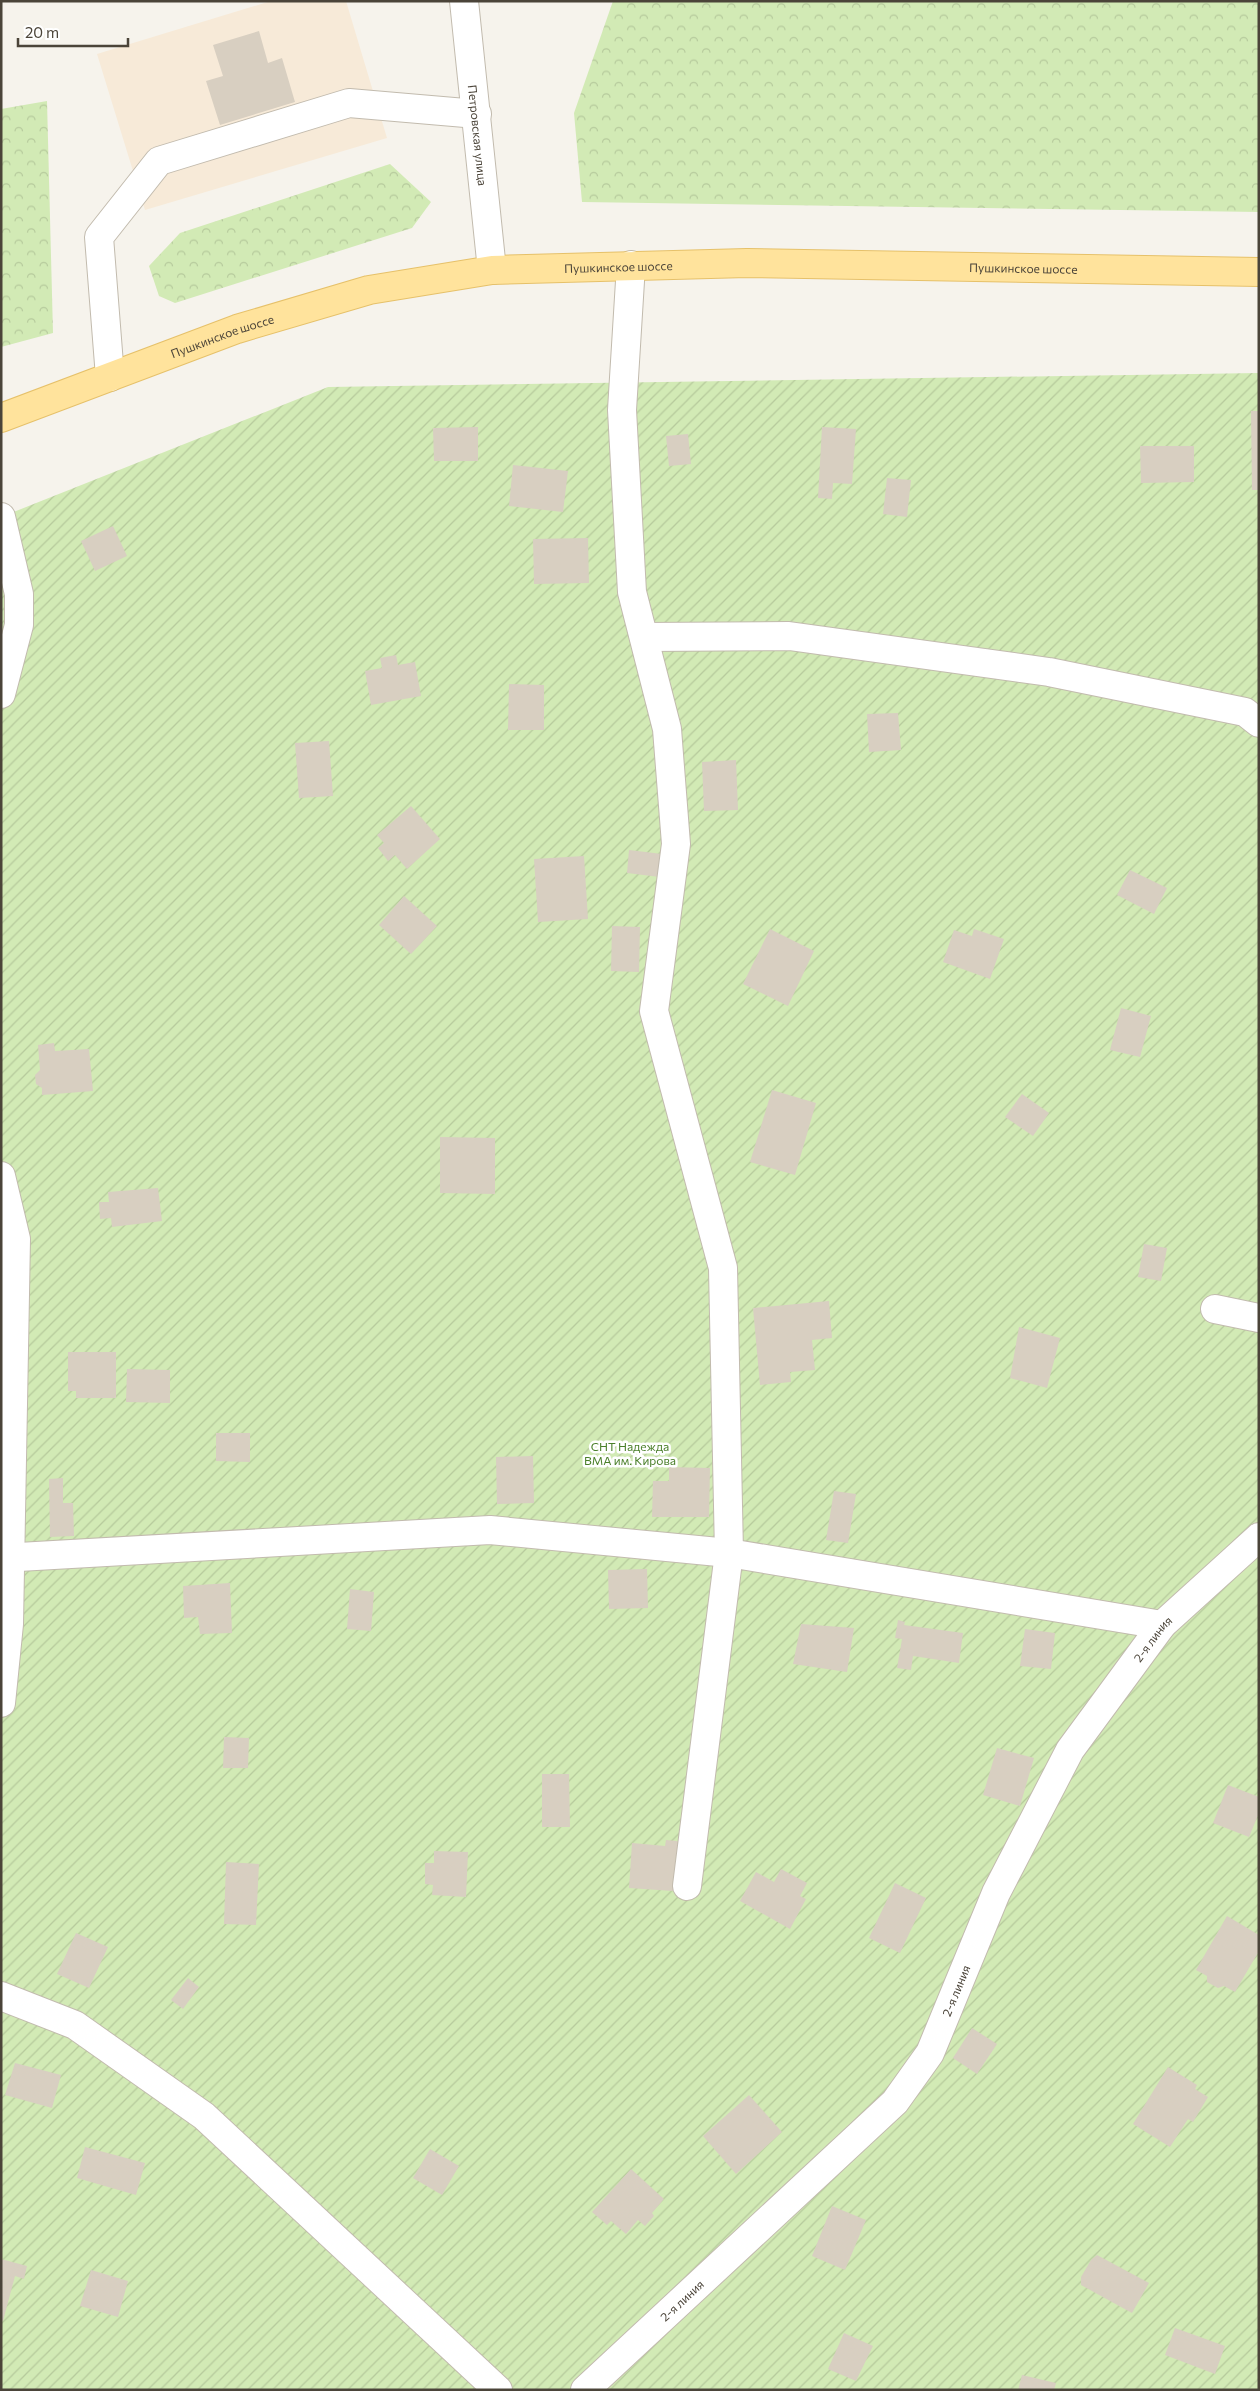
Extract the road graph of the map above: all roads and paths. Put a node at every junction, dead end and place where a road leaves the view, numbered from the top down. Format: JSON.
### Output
{"nodes":[{"id":1,"x":464,"y":1,"type":"edge"},
{"id":2,"x":477,"y":114,"type":"junction"},
{"id":3,"x":631,"y":265,"type":"junction"},
{"id":4,"x":492,"y":270,"type":"junction"},
{"id":5,"x":1259,"y":272,"type":"edge"},
{"id":6,"x":110,"y":377,"type":"junction"},
{"id":7,"x":1,"y":418,"type":"edge"},
{"id":8,"x":1,"y":517,"type":"edge"},
{"id":9,"x":644,"y":637,"type":"junction"},
{"id":10,"x":1,"y":694,"type":"edge"},
{"id":11,"x":1259,"y":723,"type":"edge"},
{"id":12,"x":1,"y":1176,"type":"edge"},
{"id":13,"x":1215,"y":1309,"type":"dead end"},
{"id":14,"x":1259,"y":1318,"type":"edge"},
{"id":15,"x":1259,"y":1537,"type":"edge"},
{"id":16,"x":729,"y":1553,"type":"junction"},
{"id":17,"x":6,"y":1558,"type":"edge"},
{"id":18,"x":1162,"y":1624,"type":"junction"},
{"id":19,"x":1,"y":1703,"type":"edge"},
{"id":20,"x":688,"y":1886,"type":"dead end"},
{"id":21,"x":1,"y":1996,"type":"edge"},
{"id":22,"x":498,"y":2390,"type":"edge"},
{"id":23,"x":585,"y":2390,"type":"edge"}],
"edges":[{"from":1,"to":2,"type":"street","name":"Петровская улица"},
{"from":2,"to":4,"type":"street","name":"Петровская улица"},
{"from":2,"to":6,"type":"street"},
{"from":3,"to":4,"type":"main road","name":"Пушкинское шоссе"},
{"from":3,"to":5,"type":"main road","name":"Пушкинское шоссе"},
{"from":3,"to":9,"type":"street"},
{"from":4,"to":6,"type":"main road","name":"Пушкинское шоссе"},
{"from":6,"to":7,"type":"main road","name":"Пушкинское шоссе"},
{"from":8,"to":10,"type":"street"},
{"from":9,"to":11,"type":"street"},
{"from":9,"to":16,"type":"street"},
{"from":12,"to":17,"type":"street"},
{"from":13,"to":14,"type":"street"},
{"from":15,"to":18,"type":"street","name":"2-я линия"},
{"from":16,"to":17,"type":"street"},
{"from":16,"to":18,"type":"street"},
{"from":16,"to":20,"type":"street"},
{"from":17,"to":19,"type":"street"},
{"from":18,"to":23,"type":"street","name":"2-я линия"},
{"from":21,"to":22,"type":"street"}]}
